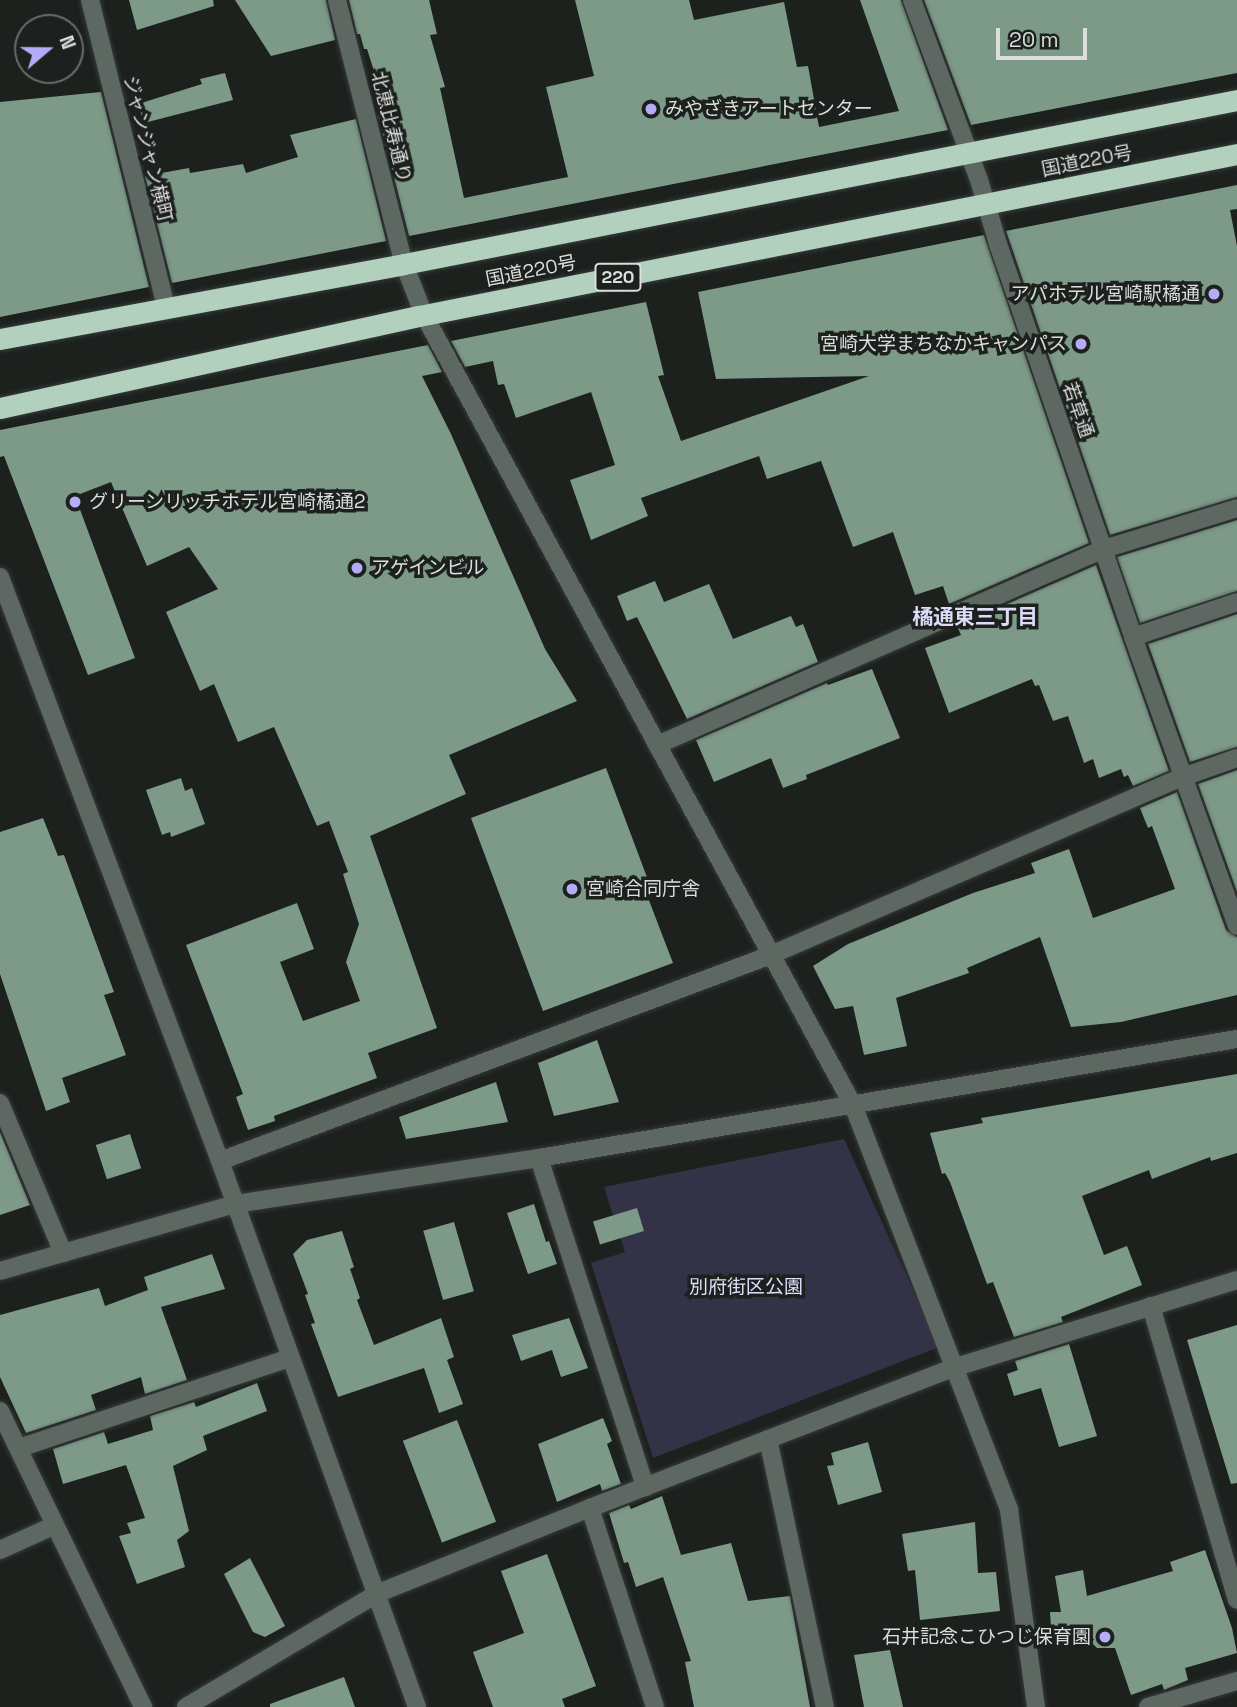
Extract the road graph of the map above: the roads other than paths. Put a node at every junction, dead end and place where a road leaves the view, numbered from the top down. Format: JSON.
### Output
{"nodes":[{"id":1,"x":90,"y":0,"type":"edge"},
{"id":2,"x":337,"y":0,"type":"edge"},
{"id":3,"x":912,"y":0,"type":"edge"},
{"id":4,"x":1237,"y":100,"type":"edge"},
{"id":5,"x":1237,"y":154,"type":"edge"},
{"id":6,"x":969,"y":155,"type":"junction"},
{"id":7,"x":985,"y":204,"type":"junction"},
{"id":8,"x":404,"y":264,"type":"junction"},
{"id":9,"x":166,"y":309,"type":"junction"},
{"id":10,"x":424,"y":315,"type":"junction"},
{"id":11,"x":0,"y":339,"type":"edge"},
{"id":12,"x":0,"y":408,"type":"edge"},
{"id":13,"x":1237,"y":508,"type":"edge"},
{"id":14,"x":1104,"y":549,"type":"junction"},
{"id":15,"x":0,"y":577,"type":"edge"},
{"id":16,"x":4,"y":598,"type":"edge"},
{"id":17,"x":1237,"y":602,"type":"edge"},
{"id":18,"x":1133,"y":637,"type":"junction"},
{"id":19,"x":657,"y":745,"type":"junction"},
{"id":20,"x":1237,"y":758,"type":"edge"},
{"id":21,"x":1183,"y":778,"type":"junction"},
{"id":22,"x":1237,"y":926,"type":"edge"},
{"id":23,"x":771,"y":955,"type":"junction"},
{"id":24,"x":1237,"y":1039,"type":"edge"},
{"id":25,"x":0,"y":1103,"type":"edge"},
{"id":26,"x":852,"y":1105,"type":"junction"},
{"id":27,"x":538,"y":1158,"type":"junction"},
{"id":28,"x":220,"y":1161,"type":"junction"},
{"id":29,"x":235,"y":1204,"type":"junction"},
{"id":30,"x":63,"y":1253,"type":"junction"},
{"id":31,"x":0,"y":1271,"type":"edge"},
{"id":32,"x":1237,"y":1280,"type":"edge"},
{"id":33,"x":1151,"y":1306,"type":"junction"},
{"id":34,"x":289,"y":1358,"type":"junction"},
{"id":35,"x":956,"y":1367,"type":"junction"},
{"id":36,"x":0,"y":1411,"type":"edge"},
{"id":37,"x":768,"y":1439,"type":"junction"},
{"id":38,"x":19,"y":1448,"type":"junction"},
{"id":39,"x":645,"y":1487,"type":"junction"},
{"id":40,"x":590,"y":1508,"type":"junction"},
{"id":41,"x":55,"y":1525,"type":"junction"},
{"id":42,"x":0,"y":1550,"type":"edge"},
{"id":43,"x":376,"y":1594,"type":"junction"},
{"id":44,"x":1237,"y":1600,"type":"edge"},
{"id":45,"x":1237,"y":1681,"type":"edge"},
{"id":46,"x":143,"y":1707,"type":"edge"},
{"id":47,"x":186,"y":1707,"type":"edge"},
{"id":48,"x":417,"y":1707,"type":"edge"},
{"id":49,"x":655,"y":1707,"type":"edge"},
{"id":50,"x":825,"y":1707,"type":"edge"},
{"id":51,"x":1036,"y":1707,"type":"edge"},
{"id":52,"x":1148,"y":1707,"type":"edge"}],
"edges":[{"from":1,"to":9,"type":"street","name":"ジャンジャン横町"},
{"from":2,"to":8,"type":"street","name":"北恵比寿通り"},
{"from":3,"to":6,"type":"street","name":"若草通"},
{"from":4,"to":6,"type":"highway","name":"国道220号"},
{"from":5,"to":7,"type":"highway","name":"国道220号","number":"220"},
{"from":6,"to":7,"type":"street","name":"若草通"},
{"from":6,"to":8,"type":"highway","name":"国道220号"},
{"from":7,"to":10,"type":"highway","name":"国道220号","number":"220"},
{"from":7,"to":14,"type":"street","name":"若草通"},
{"from":8,"to":9,"type":"highway","name":"国道220号"},
{"from":8,"to":10,"type":"street","name":"北恵比寿通り"},
{"from":9,"to":11,"type":"highway","name":"国道220号"},
{"from":10,"to":12,"type":"highway","name":"国道220号","number":"220"},
{"from":10,"to":19,"type":"street","name":"北恵比寿通り"},
{"from":13,"to":14,"type":"street"},
{"from":14,"to":18,"type":"street","name":"若草通"},
{"from":14,"to":19,"type":"street"},
{"from":15,"to":16,"type":"street"},
{"from":16,"to":28,"type":"street"},
{"from":17,"to":18,"type":"street"},
{"from":18,"to":21,"type":"street","name":"若草通"},
{"from":19,"to":23,"type":"street","name":"北恵比寿通り"},
{"from":20,"to":21,"type":"street"},
{"from":21,"to":22,"type":"street","name":"若草通"},
{"from":21,"to":23,"type":"street"},
{"from":23,"to":26,"type":"street","name":"北恵比寿通り"},
{"from":23,"to":28,"type":"street"},
{"from":24,"to":26,"type":"street"},
{"from":25,"to":30,"type":"street"},
{"from":26,"to":27,"type":"street"},
{"from":26,"to":35,"type":"street","name":"北恵比寿通り"},
{"from":27,"to":29,"type":"street"},
{"from":27,"to":39,"type":"street"},
{"from":28,"to":29,"type":"street"},
{"from":29,"to":30,"type":"street"},
{"from":29,"to":34,"type":"street"},
{"from":30,"to":31,"type":"street"},
{"from":32,"to":33,"type":"street"},
{"from":33,"to":35,"type":"street"},
{"from":33,"to":44,"type":"street"},
{"from":34,"to":38,"type":"street"},
{"from":34,"to":43,"type":"street"},
{"from":35,"to":37,"type":"street"},
{"from":35,"to":51,"type":"street","name":"北恵比寿通り"},
{"from":36,"to":38,"type":"street"},
{"from":37,"to":39,"type":"street"},
{"from":37,"to":50,"type":"street"},
{"from":38,"to":41,"type":"street"},
{"from":39,"to":40,"type":"street"},
{"from":40,"to":43,"type":"street"},
{"from":40,"to":49,"type":"street"},
{"from":41,"to":42,"type":"street"},
{"from":41,"to":46,"type":"street"},
{"from":43,"to":47,"type":"street"},
{"from":43,"to":48,"type":"street"},
{"from":45,"to":52,"type":"street"}]}
